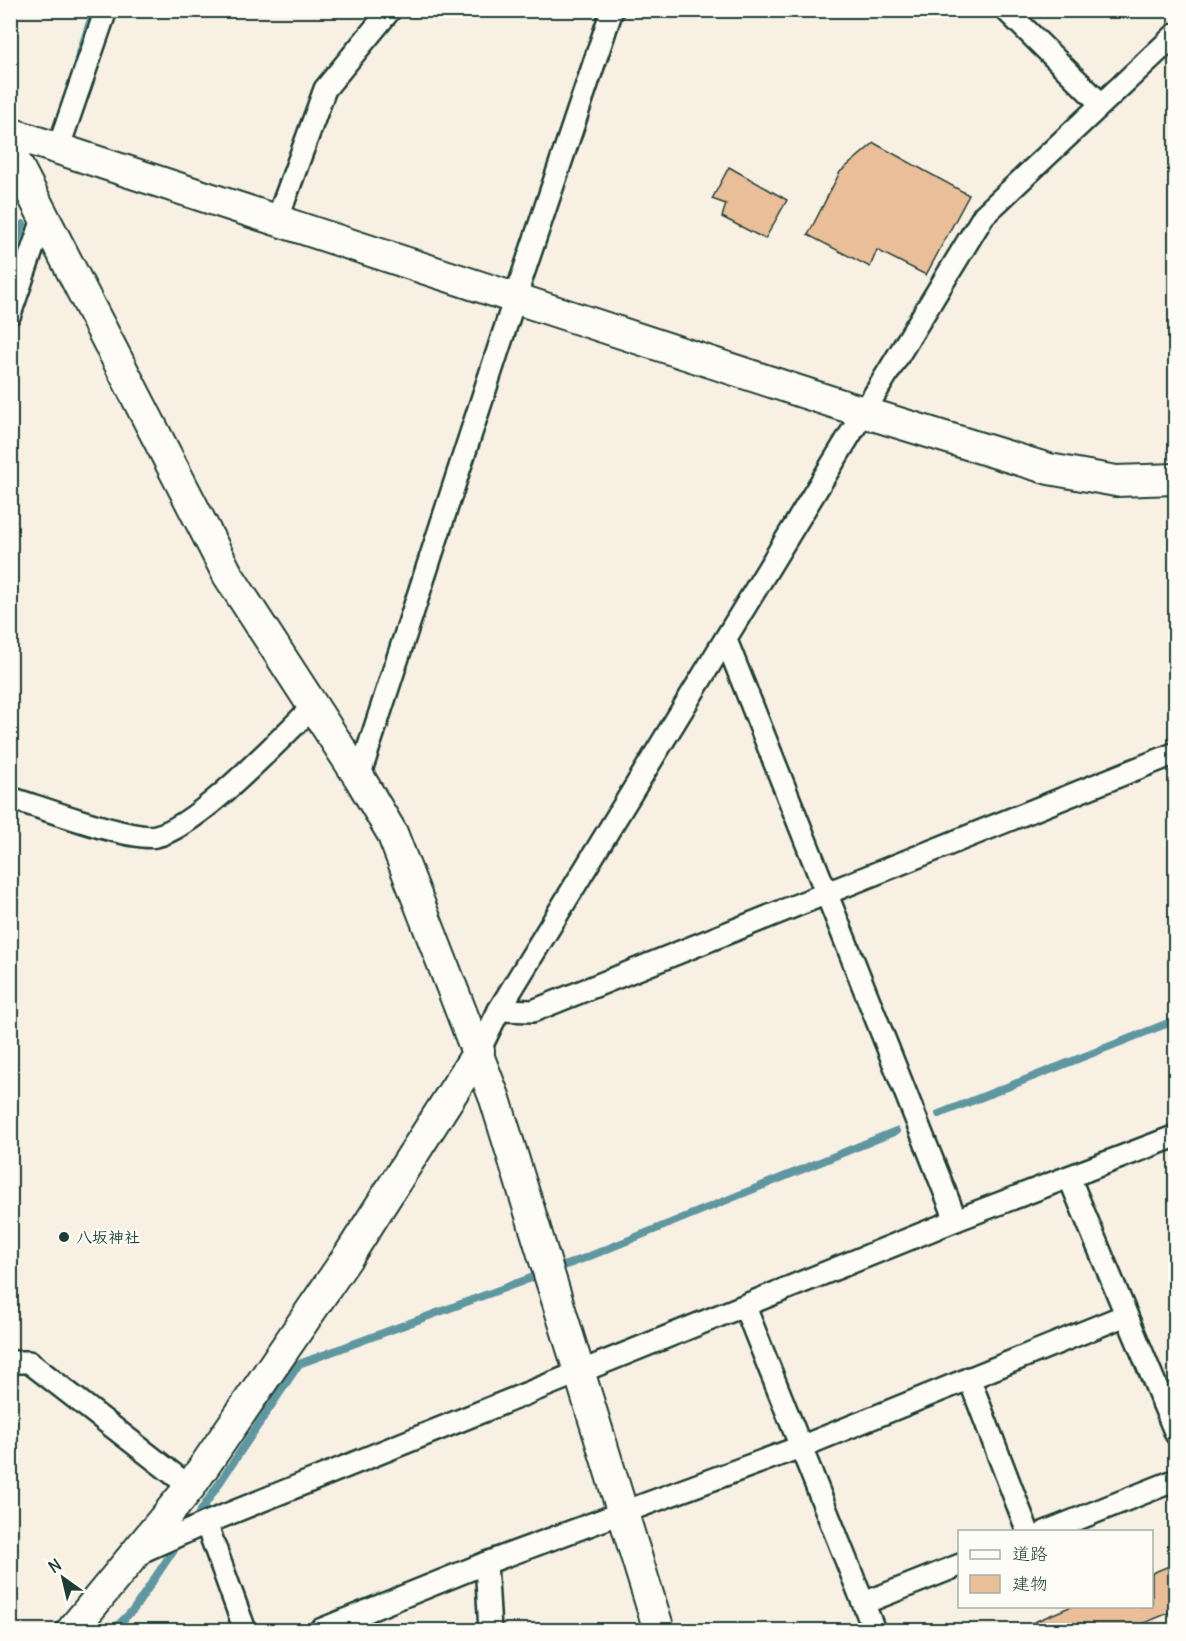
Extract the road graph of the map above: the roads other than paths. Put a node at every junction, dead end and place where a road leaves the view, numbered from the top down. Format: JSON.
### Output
{"nodes":[{"id":1,"x":106,"y":10,"type":"edge"},
{"id":2,"x":390,"y":10,"type":"edge"},
{"id":3,"x":612,"y":10,"type":"edge"},
{"id":4,"x":1006,"y":10,"type":"edge"},
{"id":5,"x":1176,"y":34,"type":"edge"},
{"id":6,"x":1101,"y":104,"type":"junction"},
{"id":7,"x":10,"y":133,"type":"edge"},
{"id":8,"x":58,"y":149,"type":"junction"},
{"id":9,"x":10,"y":150,"type":"edge"},
{"id":10,"x":44,"y":216,"type":"junction"},
{"id":11,"x":277,"y":220,"type":"junction"},
{"id":12,"x":514,"y":298,"type":"junction"},
{"id":13,"x":10,"y":314,"type":"edge"},
{"id":14,"x":863,"y":412,"type":"junction"},
{"id":15,"x":1176,"y":478,"type":"edge"},
{"id":16,"x":726,"y":640,"type":"junction"},
{"id":17,"x":314,"y":706,"type":"junction"},
{"id":18,"x":1176,"y":753,"type":"edge"},
{"id":19,"x":359,"y":777,"type":"junction"},
{"id":20,"x":10,"y":798,"type":"edge"},
{"id":21,"x":827,"y":894,"type":"junction"},
{"id":22,"x":499,"y":1010,"type":"junction"},
{"id":23,"x":478,"y":1051,"type":"junction"},
{"id":24,"x":1176,"y":1136,"type":"edge"},
{"id":25,"x":1069,"y":1177,"type":"junction"},
{"id":26,"x":956,"y":1220,"type":"junction"},
{"id":27,"x":745,"y":1307,"type":"junction"},
{"id":28,"x":1126,"y":1315,"type":"junction"},
{"id":29,"x":10,"y":1362,"type":"edge"},
{"id":30,"x":580,"y":1371,"type":"junction"},
{"id":31,"x":969,"y":1378,"type":"junction"},
{"id":32,"x":1176,"y":1434,"type":"edge"},
{"id":33,"x":803,"y":1446,"type":"junction"},
{"id":34,"x":1176,"y":1480,"type":"edge"},
{"id":35,"x":190,"y":1487,"type":"junction"},
{"id":36,"x":622,"y":1511,"type":"junction"},
{"id":37,"x":205,"y":1523,"type":"junction"},
{"id":38,"x":1027,"y":1530,"type":"edge"},
{"id":39,"x":1050,"y":1530,"type":"edge"},
{"id":40,"x":131,"y":1556,"type":"junction"},
{"id":41,"x":486,"y":1563,"type":"junction"},
{"id":42,"x":958,"y":1566,"type":"edge"},
{"id":43,"x":864,"y":1604,"type":"junction"},
{"id":44,"x":72,"y":1630,"type":"edge"},
{"id":45,"x":245,"y":1630,"type":"edge"},
{"id":46,"x":320,"y":1630,"type":"edge"},
{"id":47,"x":490,"y":1630,"type":"edge"},
{"id":48,"x":659,"y":1630,"type":"edge"},
{"id":49,"x":874,"y":1630,"type":"edge"}],
"edges":[{"from":1,"to":8,"type":"street"},
{"from":2,"to":11,"type":"street"},
{"from":3,"to":12,"type":"street"},
{"from":4,"to":6,"type":"street"},
{"from":5,"to":6,"type":"street"},
{"from":6,"to":14,"type":"street"},
{"from":7,"to":8,"type":"street"},
{"from":8,"to":11,"type":"street"},
{"from":9,"to":10,"type":"street"},
{"from":10,"to":13,"type":"street"},
{"from":10,"to":17,"type":"street"},
{"from":11,"to":12,"type":"street"},
{"from":12,"to":14,"type":"street"},
{"from":12,"to":19,"type":"street"},
{"from":14,"to":15,"type":"street"},
{"from":14,"to":16,"type":"street"},
{"from":16,"to":21,"type":"street"},
{"from":16,"to":22,"type":"street"},
{"from":17,"to":19,"type":"street"},
{"from":17,"to":20,"type":"street"},
{"from":18,"to":21,"type":"street"},
{"from":19,"to":23,"type":"street"},
{"from":21,"to":22,"type":"street"},
{"from":21,"to":26,"type":"street"},
{"from":22,"to":23,"type":"street"},
{"from":23,"to":30,"type":"street"},
{"from":23,"to":35,"type":"street"},
{"from":24,"to":25,"type":"street"},
{"from":25,"to":26,"type":"street"},
{"from":25,"to":28,"type":"street"},
{"from":26,"to":27,"type":"street"},
{"from":27,"to":30,"type":"street"},
{"from":27,"to":33,"type":"street"},
{"from":28,"to":31,"type":"street"},
{"from":28,"to":32,"type":"street"},
{"from":29,"to":35,"type":"street"},
{"from":30,"to":36,"type":"street"},
{"from":30,"to":37,"type":"street"},
{"from":31,"to":33,"type":"street"},
{"from":31,"to":38,"type":"street"},
{"from":33,"to":36,"type":"street"},
{"from":33,"to":43,"type":"street"},
{"from":34,"to":39,"type":"street"},
{"from":35,"to":40,"type":"street"},
{"from":36,"to":41,"type":"street"},
{"from":36,"to":48,"type":"street"},
{"from":37,"to":40,"type":"street"},
{"from":37,"to":45,"type":"street"},
{"from":40,"to":44,"type":"street"},
{"from":41,"to":46,"type":"street"},
{"from":41,"to":47,"type":"street"},
{"from":42,"to":43,"type":"street"},
{"from":43,"to":49,"type":"street"}]}
